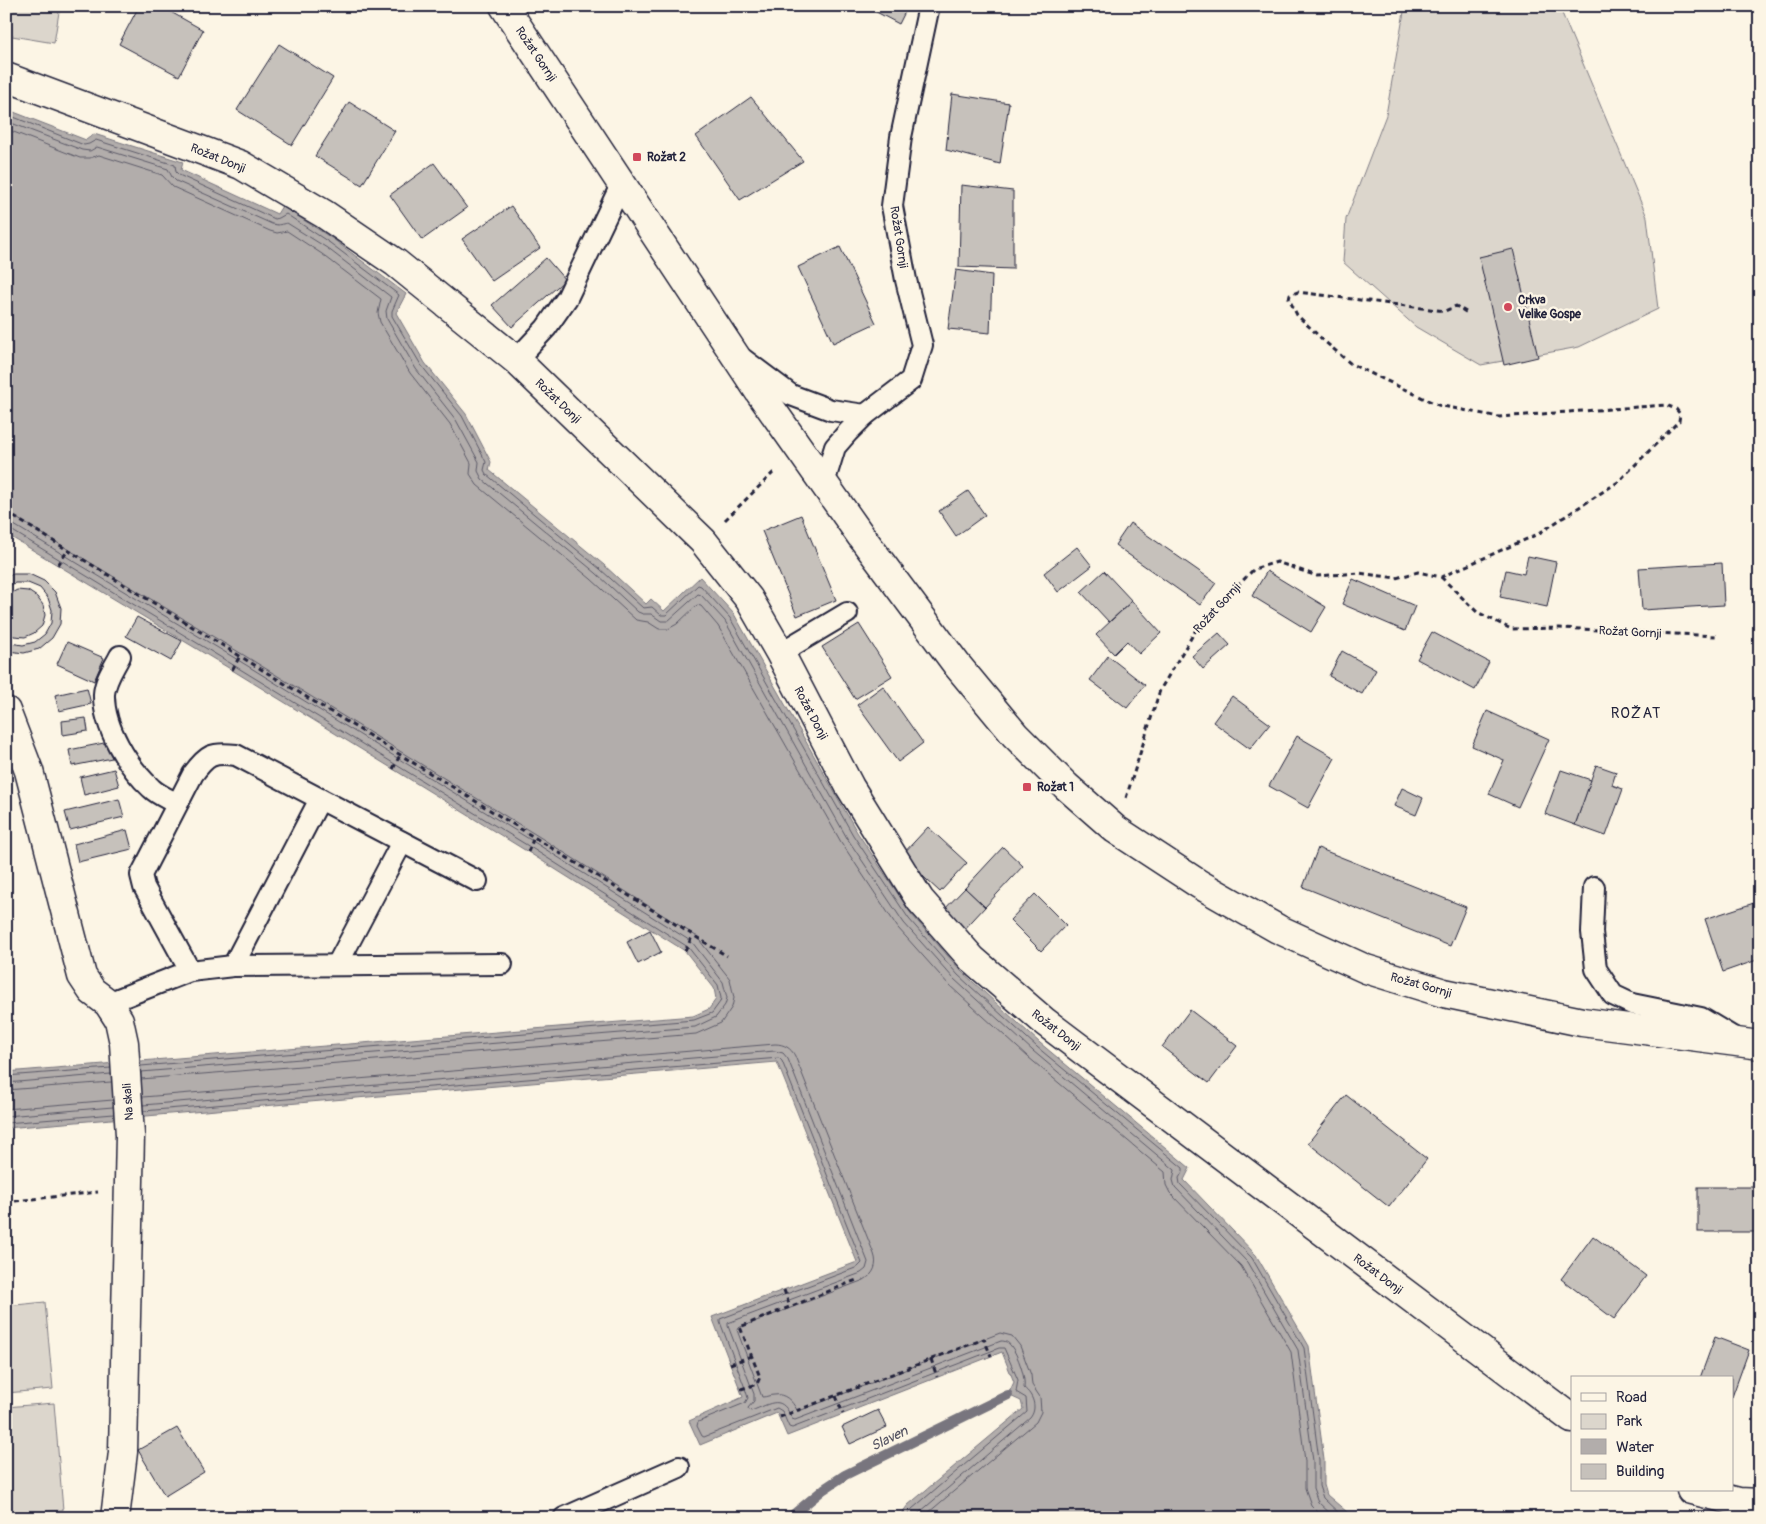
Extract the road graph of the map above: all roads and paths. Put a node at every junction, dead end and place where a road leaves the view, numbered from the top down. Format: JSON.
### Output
{"nodes":[{"id":1,"x":504,"y":6,"type":"edge"},
{"id":2,"x":928,"y":6,"type":"edge"},
{"id":3,"x":6,"y":77,"type":"edge"},
{"id":4,"x":622,"y":183,"type":"junction"},
{"id":5,"x":1469,"y":314,"type":"dead end"},
{"id":6,"x":734,"y":352,"type":"junction"},
{"id":7,"x":516,"y":360,"type":"junction"},
{"id":8,"x":866,"y":415,"type":"junction"},
{"id":9,"x":776,"y":470,"type":"dead end"},
{"id":10,"x":824,"y":483,"type":"junction"},
{"id":11,"x":6,"y":512,"type":"edge"},
{"id":12,"x":703,"y":541,"type":"junction"},
{"id":13,"x":68,"y":550,"type":"junction"},
{"id":14,"x":58,"y":565,"type":"dead end"},
{"id":15,"x":1441,"y":577,"type":"junction"},
{"id":16,"x":847,"y":613,"type":"dead end"},
{"id":17,"x":1716,"y":636,"type":"dead end"},
{"id":18,"x":780,"y":653,"type":"junction"},
{"id":19,"x":120,"y":656,"type":"dead end"},
{"id":20,"x":240,"y":656,"type":"junction"},
{"id":21,"x":232,"y":670,"type":"dead end"},
{"id":22,"x":6,"y":711,"type":"edge"},
{"id":23,"x":400,"y":755,"type":"junction"},
{"id":24,"x":393,"y":769,"type":"dead end"},
{"id":25,"x":320,"y":799,"type":"junction"},
{"id":26,"x":177,"y":804,"type":"junction"},
{"id":27,"x":1115,"y":829,"type":"junction"},
{"id":28,"x":534,"y":837,"type":"junction"},
{"id":29,"x":402,"y":842,"type":"junction"},
{"id":30,"x":528,"y":852,"type":"dead end"},
{"id":31,"x":477,"y":881,"type":"dead end"},
{"id":32,"x":1594,"y":887,"type":"dead end"},
{"id":33,"x":693,"y":935,"type":"junction"},
{"id":34,"x":685,"y":952,"type":"dead end"},
{"id":35,"x":727,"y":956,"type":"dead end"},
{"id":36,"x":502,"y":964,"type":"dead end"},
{"id":37,"x":337,"y":965,"type":"junction"},
{"id":38,"x":233,"y":966,"type":"junction"},
{"id":39,"x":190,"y":971,"type":"junction"},
{"id":40,"x":108,"y":1003,"type":"junction"},
{"id":41,"x":1752,"y":1044,"type":"edge"},
{"id":42,"x":129,"y":1188,"type":"junction"},
{"id":43,"x":6,"y":1202,"type":"edge"},
{"id":44,"x":859,"y":1279,"type":"dead end"},
{"id":45,"x":784,"y":1290,"type":"dead end"},
{"id":46,"x":790,"y":1307,"type":"junction"},
{"id":47,"x":752,"y":1356,"type":"junction"},
{"id":48,"x":991,"y":1356,"type":"dead end"},
{"id":49,"x":931,"y":1359,"type":"junction"},
{"id":50,"x":730,"y":1364,"type":"dead end"},
{"id":51,"x":937,"y":1377,"type":"dead end"},
{"id":52,"x":741,"y":1389,"type":"dead end"},
{"id":53,"x":836,"y":1396,"type":"junction"},
{"id":54,"x":843,"y":1414,"type":"dead end"},
{"id":55,"x":780,"y":1417,"type":"dead end"},
{"id":56,"x":1571,"y":1418,"type":"edge"},
{"id":57,"x":679,"y":1467,"type":"dead end"},
{"id":58,"x":1699,"y":1492,"type":"edge"},
{"id":59,"x":1760,"y":1503,"type":"edge"},
{"id":60,"x":115,"y":1518,"type":"edge"},
{"id":61,"x":564,"y":1518,"type":"edge"}],
"edges":[{"from":1,"to":4,"type":"street","name":"Rožat Gornji"},
{"from":2,"to":8,"type":"lane","name":"Rožat Gornji"},
{"from":3,"to":7,"type":"street","name":"Rožat Donji"},
{"from":4,"to":6,"type":"street","name":"Rožat Gornji"},
{"from":4,"to":7,"type":"lane"},
{"from":5,"to":15,"type":"path"},
{"from":6,"to":8,"type":"lane","name":"Rožat Gornji"},
{"from":6,"to":10,"type":"street","name":"Rožat Gornji"},
{"from":7,"to":12,"type":"street","name":"Rožat Donji"},
{"from":8,"to":10,"type":"lane","name":"Rožat Gornji"},
{"from":9,"to":12,"type":"path"},
{"from":10,"to":27,"type":"street","name":"Rožat Gornji"},
{"from":11,"to":13,"type":"path"},
{"from":12,"to":18,"type":"street","name":"Rožat Donji"},
{"from":13,"to":14,"type":"path"},
{"from":13,"to":20,"type":"path"},
{"from":15,"to":17,"type":"path","name":"Rožat Gornji"},
{"from":15,"to":27,"type":"path","name":"Rožat Gornji"},
{"from":16,"to":18,"type":"lane"},
{"from":18,"to":56,"type":"street","name":"Rožat Donji"},
{"from":19,"to":26,"type":"lane"},
{"from":20,"to":21,"type":"path"},
{"from":20,"to":23,"type":"path"},
{"from":22,"to":40,"type":"street","name":"Na skali"},
{"from":23,"to":24,"type":"path"},
{"from":23,"to":28,"type":"path"},
{"from":25,"to":26,"type":"lane"},
{"from":25,"to":29,"type":"lane"},
{"from":25,"to":38,"type":"lane"},
{"from":26,"to":39,"type":"lane"},
{"from":27,"to":41,"type":"street","name":"Rožat Gornji"},
{"from":28,"to":30,"type":"path"},
{"from":28,"to":33,"type":"path"},
{"from":29,"to":31,"type":"lane"},
{"from":29,"to":37,"type":"lane"},
{"from":32,"to":41,"type":"lane"},
{"from":33,"to":34,"type":"path"},
{"from":33,"to":35,"type":"path"},
{"from":36,"to":37,"type":"lane"},
{"from":37,"to":38,"type":"lane"},
{"from":38,"to":39,"type":"lane"},
{"from":39,"to":40,"type":"lane"},
{"from":40,"to":42,"type":"street","name":"Na skali"},
{"from":42,"to":43,"type":"path"},
{"from":42,"to":60,"type":"street","name":"Na skali"},
{"from":44,"to":46,"type":"path"},
{"from":45,"to":46,"type":"path"},
{"from":46,"to":47,"type":"path"},
{"from":47,"to":50,"type":"path"},
{"from":47,"to":52,"type":"path"},
{"from":48,"to":49,"type":"path"},
{"from":49,"to":51,"type":"path"},
{"from":49,"to":53,"type":"path"},
{"from":53,"to":54,"type":"path"},
{"from":53,"to":55,"type":"path"},
{"from":57,"to":61,"type":"lane"},
{"from":58,"to":59,"type":"street"}]}
